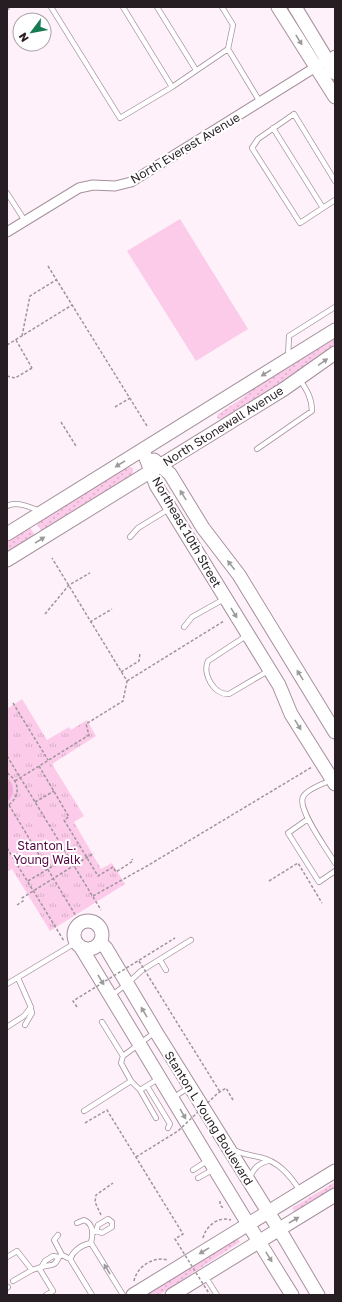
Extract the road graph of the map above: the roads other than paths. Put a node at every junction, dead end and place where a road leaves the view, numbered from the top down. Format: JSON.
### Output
{"nodes":[{"id":1,"x":51,"y":7,"type":"edge"},
{"id":2,"x":122,"y":7,"type":"edge"},
{"id":3,"x":157,"y":7,"type":"edge"},
{"id":4,"x":222,"y":7,"type":"edge"},
{"id":5,"x":278,"y":7,"type":"edge"},
{"id":6,"x":295,"y":7,"type":"edge"},
{"id":7,"x":228,"y":49,"type":"junction"},
{"id":8,"x":331,"y":58,"type":"edge"},
{"id":9,"x":316,"y":67,"type":"junction"},
{"id":10,"x":196,"y":70,"type":"junction"},
{"id":11,"x":335,"y":72,"type":"edge"},
{"id":12,"x":172,"y":87,"type":"junction"},
{"id":13,"x":335,"y":98,"type":"edge"},
{"id":14,"x":260,"y":102,"type":"junction"},
{"id":15,"x":273,"y":128,"type":"junction"},
{"id":16,"x":335,"y":181,"type":"edge"},
{"id":17,"x":7,"y":193,"type":"edge"},
{"id":18,"x":335,"y":200,"type":"edge"},
{"id":19,"x":323,"y":208,"type":"junction"},
{"id":20,"x":25,"y":221,"type":"junction"},
{"id":21,"x":7,"y":232,"type":"edge"},
{"id":22,"x":335,"y":307,"type":"edge"},
{"id":23,"x":335,"y":330,"type":"edge"},
{"id":24,"x":335,"y":354,"type":"edge"},
{"id":25,"x":288,"y":359,"type":"junction"},
{"id":26,"x":298,"y":379,"type":"junction"},
{"id":27,"x":257,"y":449,"type":"dead end"},
{"id":28,"x":143,"y":450,"type":"junction"},
{"id":29,"x":155,"y":468,"type":"junction"},
{"id":30,"x":7,"y":506,"type":"edge"},
{"id":31,"x":170,"y":509,"type":"junction"},
{"id":32,"x":42,"y":512,"type":"junction"},
{"id":33,"x":7,"y":534,"type":"edge"},
{"id":34,"x":130,"y":537,"type":"dead end"},
{"id":35,"x":7,"y":560,"type":"edge"},
{"id":36,"x":225,"y":598,"type":"junction"},
{"id":37,"x":184,"y":627,"type":"dead end"},
{"id":38,"x":248,"y":635,"type":"junction"},
{"id":39,"x":269,"y":670,"type":"junction"},
{"id":40,"x":335,"y":732,"type":"edge"},
{"id":41,"x":334,"y":781,"type":"edge"},
{"id":42,"x":308,"y":819,"type":"junction"},
{"id":43,"x":335,"y":863,"type":"edge"},
{"id":44,"x":335,"y":871,"type":"edge"},
{"id":45,"x":191,"y":940,"type":"dead end"},
{"id":46,"x":100,"y":942,"type":"junction"},
{"id":47,"x":74,"y":943,"type":"junction"},
{"id":48,"x":160,"y":960,"type":"junction"},
{"id":49,"x":166,"y":970,"type":"dead end"},
{"id":50,"x":18,"y":978,"type":"junction"},
{"id":51,"x":7,"y":984,"type":"edge"},
{"id":52,"x":127,"y":984,"type":"junction"},
{"id":53,"x":110,"y":996,"type":"junction"},
{"id":54,"x":31,"y":1007,"type":"junction"},
{"id":55,"x":102,"y":1022,"type":"dead end"},
{"id":56,"x":25,"y":1025,"type":"dead end"},
{"id":57,"x":7,"y":1027,"type":"edge"},
{"id":58,"x":156,"y":1032,"type":"junction"},
{"id":59,"x":140,"y":1044,"type":"junction"},
{"id":60,"x":123,"y":1056,"type":"junction"},
{"id":61,"x":161,"y":1078,"type":"junction"},
{"id":62,"x":131,"y":1081,"type":"junction"},
{"id":63,"x":147,"y":1086,"type":"junction"},
{"id":64,"x":190,"y":1087,"type":"junction"},
{"id":65,"x":140,"y":1090,"type":"junction"},
{"id":66,"x":173,"y":1098,"type":"junction"},
{"id":67,"x":84,"y":1111,"type":"dead end"},
{"id":68,"x":156,"y":1118,"type":"dead end"},
{"id":69,"x":168,"y":1128,"type":"dead end"},
{"id":70,"x":226,"y":1145,"type":"junction"},
{"id":71,"x":268,"y":1161,"type":"junction"},
{"id":72,"x":212,"y":1164,"type":"junction"},
{"id":73,"x":193,"y":1170,"type":"dead end"},
{"id":74,"x":335,"y":1171,"type":"edge"},
{"id":75,"x":198,"y":1178,"type":"dead end"},
{"id":76,"x":248,"y":1180,"type":"junction"},
{"id":77,"x":300,"y":1192,"type":"junction"},
{"id":78,"x":335,"y":1195,"type":"edge"},
{"id":79,"x":268,"y":1212,"type":"junction"},
{"id":80,"x":77,"y":1223,"type":"dead end"},
{"id":81,"x":239,"y":1225,"type":"junction"},
{"id":82,"x":279,"y":1229,"type":"junction"},
{"id":83,"x":58,"y":1235,"type":"dead end"},
{"id":84,"x":91,"y":1243,"type":"junction"},
{"id":85,"x":254,"y":1245,"type":"junction"},
{"id":86,"x":60,"y":1256,"type":"junction"},
{"id":87,"x":7,"y":1257,"type":"edge"},
{"id":88,"x":70,"y":1259,"type":"junction"},
{"id":89,"x":41,"y":1267,"type":"junction"},
{"id":90,"x":32,"y":1270,"type":"junction"},
{"id":91,"x":205,"y":1275,"type":"junction"},
{"id":92,"x":13,"y":1281,"type":"dead end"},
{"id":93,"x":46,"y":1295,"type":"edge"},
{"id":94,"x":92,"y":1295,"type":"edge"},
{"id":95,"x":123,"y":1295,"type":"edge"},
{"id":96,"x":133,"y":1295,"type":"edge"},
{"id":97,"x":172,"y":1295,"type":"edge"},
{"id":98,"x":217,"y":1295,"type":"edge"},
{"id":99,"x":292,"y":1295,"type":"edge"},
{"id":100,"x":318,"y":1295,"type":"edge"}],
"edges":[{"from":1,"to":12,"type":"lane"},
{"from":2,"to":12,"type":"lane"},
{"from":3,"to":10,"type":"lane"},
{"from":4,"to":7,"type":"lane"},
{"from":5,"to":9,"type":"main road","one_way":true},
{"from":6,"to":8,"type":"main road"},
{"from":7,"to":10,"type":"lane"},
{"from":7,"to":14,"type":"lane"},
{"from":8,"to":9,"type":"street","name":"North Everest Avenue"},
{"from":8,"to":11,"type":"main road"},
{"from":9,"to":13,"type":"main road"},
{"from":9,"to":14,"type":"street","name":"North Everest Avenue"},
{"from":10,"to":12,"type":"lane"},
{"from":14,"to":20,"type":"street","name":"North Everest Avenue"},
{"from":15,"to":16,"type":"lane"},
{"from":15,"to":19,"type":"lane"},
{"from":15,"to":19,"type":"lane"},
{"from":17,"to":20,"type":"lane"},
{"from":18,"to":19,"type":"lane"},
{"from":20,"to":21,"type":"street","name":"North Everest Avenue"},
{"from":22,"to":25,"type":"lane"},
{"from":23,"to":25,"type":"main road","name":"North Stonewall Avenue"},
{"from":26,"to":24,"type":"main road","name":"North Stonewall Avenue","one_way":true},
{"from":25,"to":28,"type":"main road","name":"North Stonewall Avenue","one_way":true},
{"from":26,"to":27,"type":"lane"},
{"from":26,"to":29,"type":"main road","name":"North Stonewall Avenue"},
{"from":28,"to":29,"type":"main road","name":"Northeast 10th Street"},
{"from":28,"to":32,"type":"main road","name":"North Stonewall Avenue","one_way":true},
{"from":29,"to":31,"type":"main road","name":"Northeast 10th Street"},
{"from":35,"to":29,"type":"main road","name":"North Stonewall Avenue","one_way":true},
{"from":40,"to":29,"type":"main road","name":"Northeast 10th Street","one_way":true},
{"from":30,"to":32,"type":"lane"},
{"from":31,"to":34,"type":"lane"},
{"from":31,"to":36,"type":"main road","name":"Northeast 10th Street"},
{"from":32,"to":33,"type":"main road","name":"North Stonewall Avenue"},
{"from":36,"to":37,"type":"lane"},
{"from":36,"to":38,"type":"main road","name":"Northeast 10th Street","one_way":true},
{"from":38,"to":39,"type":"main road","name":"Northeast 10th Street"},
{"from":38,"to":39,"type":"lane"},
{"from":39,"to":41,"type":"main road","name":"Northeast 10th Street","one_way":true},
{"from":41,"to":42,"type":"lane"},
{"from":42,"to":43,"type":"lane"},
{"from":42,"to":44,"type":"lane"},
{"from":45,"to":48,"type":"lane"},
{"from":46,"to":47,"type":"main road"},
{"from":46,"to":47,"type":"main road"},
{"from":46,"to":52,"type":"main road","name":"Stanton L Young Boulevard"},
{"from":47,"to":50,"type":"lane"},
{"from":47,"to":53,"type":"main road","name":"Stanton L Young Boulevard","one_way":true},
{"from":48,"to":49,"type":"lane"},
{"from":48,"to":52,"type":"lane"},
{"from":50,"to":51,"type":"lane"},
{"from":50,"to":54,"type":"lane"},
{"from":52,"to":53,"type":"lane"},
{"from":58,"to":52,"type":"main road","name":"Stanton L Young Boulevard","one_way":true},
{"from":53,"to":59,"type":"main road","name":"Stanton L Young Boulevard"},
{"from":54,"to":56,"type":"lane"},
{"from":54,"to":57,"type":"lane"},
{"from":55,"to":60,"type":"lane"},
{"from":58,"to":59,"type":"lane"},
{"from":58,"to":64,"type":"main road","name":"Stanton L Young Boulevard"},
{"from":59,"to":60,"type":"lane"},
{"from":59,"to":61,"type":"main road","name":"Stanton L Young Boulevard"},
{"from":60,"to":62,"type":"lane"},
{"from":61,"to":63,"type":"lane"},
{"from":61,"to":66,"type":"main road","name":"Stanton L Young Boulevard"},
{"from":62,"to":65,"type":"lane"},
{"from":62,"to":67,"type":"lane"},
{"from":63,"to":65,"type":"lane"},
{"from":63,"to":69,"type":"lane"},
{"from":64,"to":66,"type":"lane"},
{"from":64,"to":70,"type":"main road","name":"Stanton L Young Boulevard"},
{"from":65,"to":68,"type":"lane"},
{"from":66,"to":72,"type":"main road","name":"Stanton L Young Boulevard","one_way":true},
{"from":70,"to":71,"type":"lane"},
{"from":70,"to":76,"type":"main road","name":"Stanton L Young Boulevard"},
{"from":71,"to":76,"type":"lane"},
{"from":71,"to":77,"type":"lane"},
{"from":72,"to":73,"type":"lane"},
{"from":72,"to":75,"type":"lane"},
{"from":72,"to":81,"type":"main road","name":"Stanton L Young Boulevard"},
{"from":74,"to":77,"type":"main road"},
{"from":76,"to":79,"type":"main road","name":"Stanton L Young Boulevard"},
{"from":77,"to":79,"type":"main road"},
{"from":82,"to":78,"type":"main road","one_way":true},
{"from":79,"to":81,"type":"main road"},
{"from":79,"to":82,"type":"main road","name":"Stanton L Young Boulevard"},
{"from":80,"to":84,"type":"lane"},
{"from":81,"to":85,"type":"main road","name":"Stanton L Young Boulevard"},
{"from":81,"to":96,"type":"main road","one_way":true},
{"from":82,"to":85,"type":"main road"},
{"from":82,"to":100,"type":"main road","name":"Stanton L Young Boulevard"},
{"from":83,"to":86,"type":"lane"},
{"from":84,"to":88,"type":"lane"},
{"from":95,"to":84,"type":"lane","one_way":true},
{"from":85,"to":91,"type":"main road"},
{"from":85,"to":99,"type":"main road","name":"Stanton L Young Boulevard","one_way":true},
{"from":86,"to":88,"type":"lane"},
{"from":86,"to":89,"type":"lane"},
{"from":87,"to":90,"type":"lane"},
{"from":88,"to":94,"type":"lane"},
{"from":89,"to":90,"type":"lane"},
{"from":89,"to":93,"type":"lane"},
{"from":90,"to":92,"type":"lane"},
{"from":91,"to":97,"type":"main road"},
{"from":91,"to":98,"type":"lane"}]}
